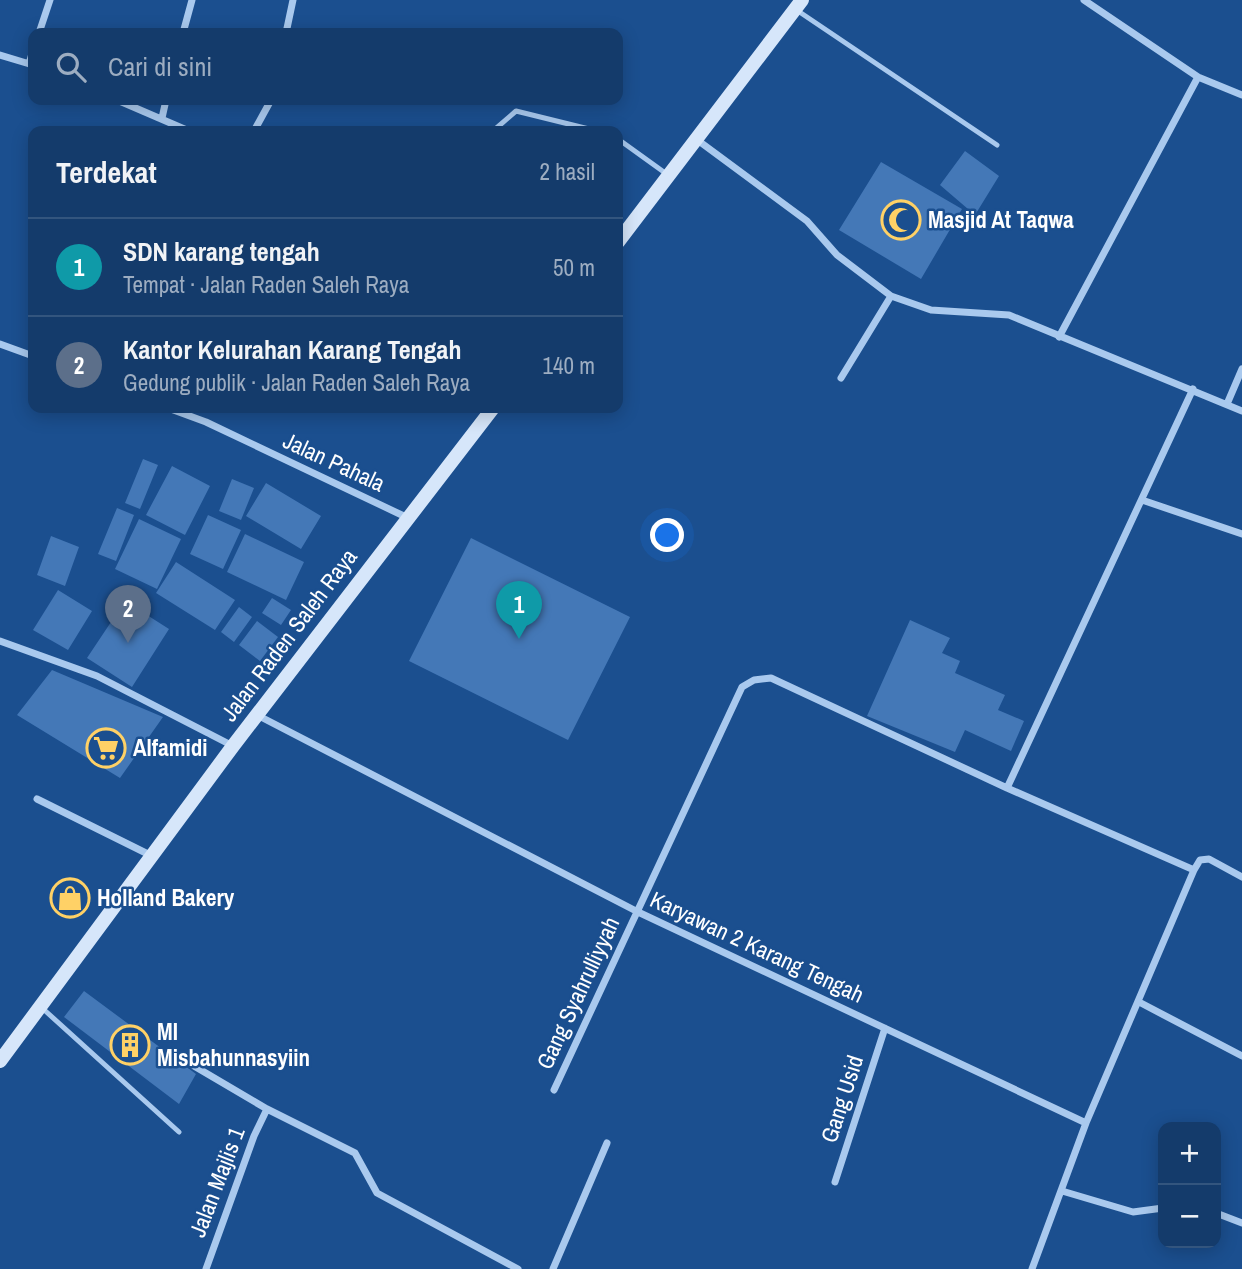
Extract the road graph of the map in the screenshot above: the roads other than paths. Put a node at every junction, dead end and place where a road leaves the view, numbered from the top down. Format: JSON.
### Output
{"nodes":[{"id":1,"x":50,"y":0,"type":"edge"},
{"id":2,"x":192,"y":0,"type":"edge"},
{"id":3,"x":292,"y":0,"type":"edge"},
{"id":4,"x":1084,"y":0,"type":"edge"},
{"id":5,"x":799,"y":5,"type":"edge"},
{"id":6,"x":41,"y":28,"type":"edge"},
{"id":7,"x":184,"y":28,"type":"edge"},
{"id":8,"x":287,"y":28,"type":"edge"},
{"id":9,"x":0,"y":55,"type":"edge"},
{"id":10,"x":28,"y":63,"type":"edge"},
{"id":11,"x":1198,"y":77,"type":"junction"},
{"id":12,"x":1242,"y":95,"type":"edge"},
{"id":13,"x":130,"y":105,"type":"edge"},
{"id":14,"x":165,"y":105,"type":"edge"},
{"id":15,"x":268,"y":105,"type":"edge"},
{"id":16,"x":162,"y":118,"type":"junction"},
{"id":17,"x":179,"y":126,"type":"edge"},
{"id":18,"x":257,"y":126,"type":"edge"},
{"id":19,"x":499,"y":126,"type":"edge"},
{"id":20,"x":577,"y":126,"type":"edge"},
{"id":21,"x":695,"y":139,"type":"junction"},
{"id":22,"x":623,"y":143,"type":"edge"},
{"id":23,"x":997,"y":145,"type":"dead end"},
{"id":24,"x":668,"y":175,"type":"junction"},
{"id":25,"x":623,"y":235,"type":"edge"},
{"id":26,"x":891,"y":296,"type":"junction"},
{"id":27,"x":1059,"y":337,"type":"junction"},
{"id":28,"x":0,"y":344,"type":"edge"},
{"id":29,"x":28,"y":354,"type":"edge"},
{"id":30,"x":1242,"y":369,"type":"edge"},
{"id":31,"x":841,"y":378,"type":"dead end"},
{"id":32,"x":1193,"y":389,"type":"junction"},
{"id":33,"x":1227,"y":404,"type":"junction"},
{"id":34,"x":1242,"y":411,"type":"edge"},
{"id":35,"x":182,"y":413,"type":"edge"},
{"id":36,"x":487,"y":413,"type":"edge"},
{"id":37,"x":1142,"y":500,"type":"junction"},
{"id":38,"x":406,"y":517,"type":"junction"},
{"id":39,"x":1242,"y":534,"type":"edge"},
{"id":40,"x":0,"y":641,"type":"edge"},
{"id":41,"x":257,"y":715,"type":"junction"},
{"id":42,"x":233,"y":746,"type":"junction"},
{"id":43,"x":1007,"y":788,"type":"junction"},
{"id":44,"x":37,"y":799,"type":"dead end"},
{"id":45,"x":152,"y":856,"type":"junction"},
{"id":46,"x":1194,"y":870,"type":"junction"},
{"id":47,"x":1242,"y":877,"type":"edge"},
{"id":48,"x":638,"y":912,"type":"junction"},
{"id":49,"x":1139,"y":1002,"type":"junction"},
{"id":50,"x":41,"y":1007,"type":"junction"},
{"id":51,"x":885,"y":1028,"type":"junction"},
{"id":52,"x":1242,"y":1056,"type":"edge"},
{"id":53,"x":0,"y":1061,"type":"edge"},
{"id":54,"x":194,"y":1066,"type":"dead end"},
{"id":55,"x":554,"y":1090,"type":"dead end"},
{"id":56,"x":267,"y":1109,"type":"junction"},
{"id":57,"x":1086,"y":1123,"type":"junction"},
{"id":58,"x":179,"y":1132,"type":"dead end"},
{"id":59,"x":607,"y":1143,"type":"dead end"},
{"id":60,"x":835,"y":1182,"type":"dead end"},
{"id":61,"x":1062,"y":1191,"type":"junction"},
{"id":62,"x":1158,"y":1209,"type":"edge"},
{"id":63,"x":1221,"y":1215,"type":"edge"},
{"id":64,"x":1242,"y":1223,"type":"edge"},
{"id":65,"x":206,"y":1269,"type":"edge"},
{"id":66,"x":518,"y":1269,"type":"edge"},
{"id":67,"x":553,"y":1269,"type":"edge"},
{"id":68,"x":1032,"y":1269,"type":"edge"}],
"edges":[{"from":1,"to":6,"type":"street"},
{"from":2,"to":7,"type":"street"},
{"from":3,"to":8,"type":"street"},
{"from":4,"to":11,"type":"street"},
{"from":5,"to":21,"type":"main road"},
{"from":5,"to":23,"type":"lane"},
{"from":9,"to":10,"type":"street"},
{"from":11,"to":12,"type":"street"},
{"from":11,"to":27,"type":"street"},
{"from":13,"to":16,"type":"street"},
{"from":14,"to":16,"type":"street"},
{"from":15,"to":18,"type":"street"},
{"from":16,"to":17,"type":"street"},
{"from":19,"to":20,"type":"lane"},
{"from":21,"to":24,"type":"main road"},
{"from":21,"to":26,"type":"street"},
{"from":22,"to":24,"type":"lane"},
{"from":24,"to":25,"type":"main road"},
{"from":26,"to":27,"type":"street"},
{"from":26,"to":31,"type":"street"},
{"from":27,"to":32,"type":"street"},
{"from":28,"to":29,"type":"street"},
{"from":30,"to":33,"type":"street"},
{"from":32,"to":33,"type":"street"},
{"from":32,"to":37,"type":"street"},
{"from":33,"to":34,"type":"street"},
{"from":35,"to":38,"type":"street","name":"Jalan Pahala"},
{"from":36,"to":38,"type":"main road","name":"Jalan Raden Saleh Raya"},
{"from":37,"to":39,"type":"street"},
{"from":37,"to":43,"type":"street"},
{"from":38,"to":41,"type":"main road","name":"Jalan Raden Saleh Raya"},
{"from":40,"to":42,"type":"street"},
{"from":41,"to":42,"type":"main road","name":"Jalan Raden Saleh Raya"},
{"from":41,"to":48,"type":"street","name":"Karyawan 2 Karang Tengah"},
{"from":42,"to":45,"type":"main road","name":"Jalan Raden Saleh Raya"},
{"from":43,"to":46,"type":"street","name":"Gang Syahrulliyyah"},
{"from":43,"to":48,"type":"street","name":"Gang Syahrulliyyah"},
{"from":44,"to":45,"type":"street"},
{"from":45,"to":50,"type":"main road","name":"Jalan Raden Saleh Raya"},
{"from":46,"to":47,"type":"street"},
{"from":46,"to":49,"type":"street"},
{"from":48,"to":51,"type":"street","name":"Karyawan 2 Karang Tengah"},
{"from":48,"to":55,"type":"street","name":"Gang Syahrulliyyah"},
{"from":49,"to":52,"type":"street"},
{"from":49,"to":57,"type":"street"},
{"from":50,"to":53,"type":"main road","name":"Jalan Raden Saleh Raya"},
{"from":50,"to":58,"type":"lane"},
{"from":51,"to":57,"type":"street","name":"Karyawan 2 Karang Tengah"},
{"from":51,"to":60,"type":"street","name":"Gang Usid"},
{"from":54,"to":56,"type":"street"},
{"from":56,"to":65,"type":"street","name":"Jalan Majlis 1"},
{"from":56,"to":66,"type":"street"},
{"from":57,"to":61,"type":"street"},
{"from":59,"to":67,"type":"street"},
{"from":61,"to":62,"type":"street"},
{"from":61,"to":68,"type":"street"},
{"from":63,"to":64,"type":"street"}]}
